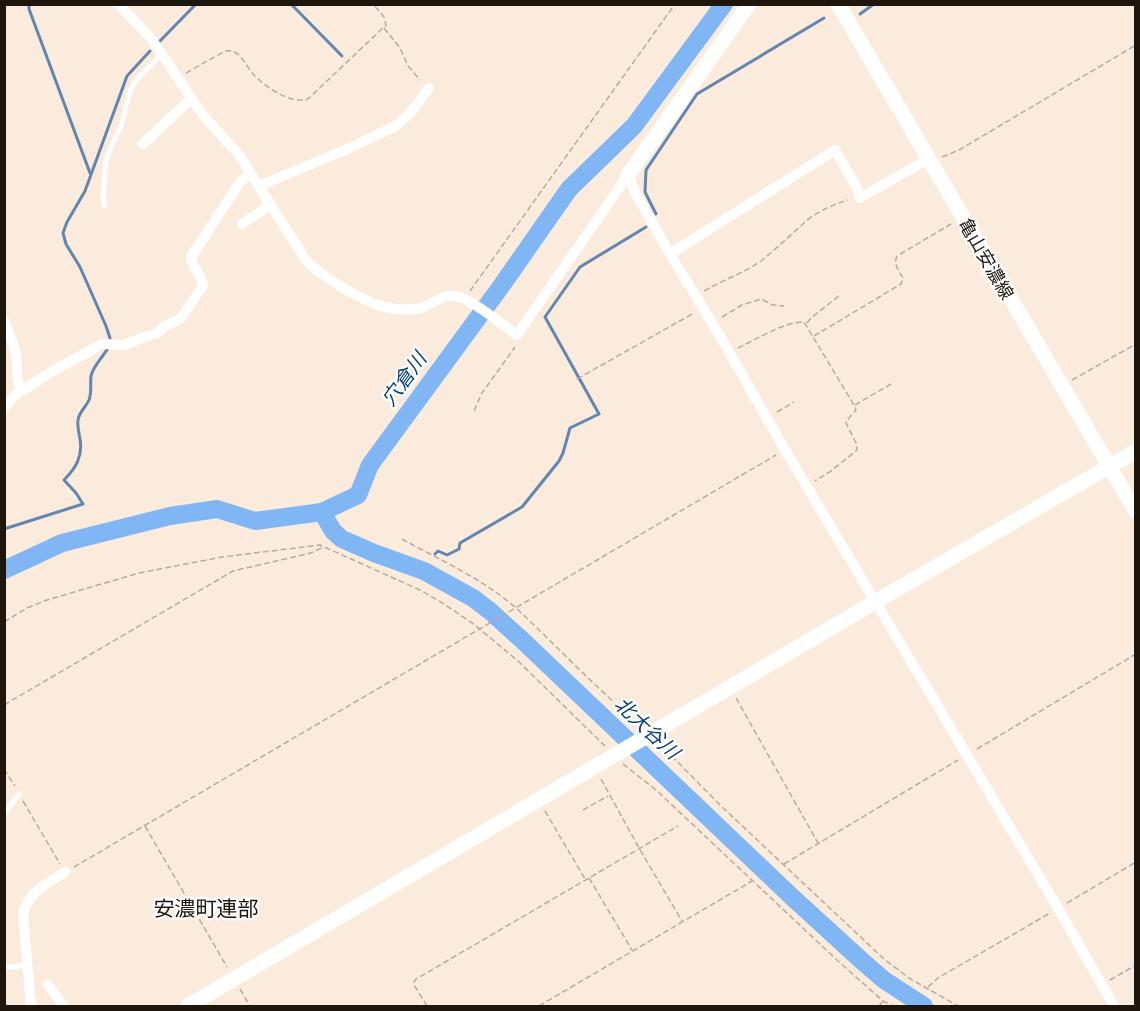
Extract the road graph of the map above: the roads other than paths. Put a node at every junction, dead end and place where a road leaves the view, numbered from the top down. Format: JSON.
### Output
{"nodes":[{"id":1,"x":118,"y":4,"type":"edge"},
{"id":2,"x":749,"y":4,"type":"edge"},
{"id":3,"x":838,"y":4,"type":"edge"},
{"id":4,"x":162,"y":52,"type":"junction"},
{"id":5,"x":429,"y":88,"type":"road end"},
{"id":6,"x":191,"y":99,"type":"junction"},
{"id":7,"x":143,"y":144,"type":"dead end"},
{"id":8,"x":929,"y":160,"type":"junction"},
{"id":9,"x":251,"y":174,"type":"junction"},
{"id":10,"x":628,"y":175,"type":"junction"},
{"id":11,"x":258,"y":185,"type":"junction"},
{"id":12,"x":104,"y":205,"type":"dead end"},
{"id":13,"x":270,"y":205,"type":"junction"},
{"id":14,"x":242,"y":224,"type":"dead end"},
{"id":15,"x":670,"y":254,"type":"junction"},
{"id":16,"x":4,"y":321,"type":"edge"},
{"id":17,"x":20,"y":390,"type":"junction"},
{"id":18,"x":4,"y":408,"type":"edge"},
{"id":19,"x":1136,"y":451,"type":"edge"},
{"id":20,"x":1109,"y":467,"type":"junction"},
{"id":21,"x":1136,"y":512,"type":"edge"},
{"id":22,"x":875,"y":602,"type":"junction"},
{"id":23,"x":20,"y":794,"type":"road end"},
{"id":24,"x":4,"y":814,"type":"edge"},
{"id":25,"x":65,"y":872,"type":"road end"},
{"id":26,"x":26,"y":964,"type":"junction"},
{"id":27,"x":4,"y":967,"type":"edge"},
{"id":28,"x":48,"y":985,"type":"dead end"},
{"id":29,"x":31,"y":1006,"type":"edge"},
{"id":30,"x":64,"y":1006,"type":"edge"},
{"id":31,"x":188,"y":1006,"type":"edge"},
{"id":32,"x":1114,"y":1006,"type":"edge"}],
"edges":[{"from":1,"to":4,"type":"street"},
{"from":2,"to":10,"type":"street"},
{"from":3,"to":8,"type":"street","name":"亀山安濃線"},
{"from":4,"to":6,"type":"street"},
{"from":4,"to":12,"type":"lane"},
{"from":5,"to":11,"type":"street"},
{"from":6,"to":7,"type":"street"},
{"from":6,"to":9,"type":"street"},
{"from":8,"to":15,"type":"street"},
{"from":8,"to":20,"type":"street","name":"亀山安濃線"},
{"from":9,"to":11,"type":"street"},
{"from":9,"to":17,"type":"street"},
{"from":10,"to":13,"type":"street"},
{"from":10,"to":15,"type":"street"},
{"from":11,"to":13,"type":"street"},
{"from":13,"to":14,"type":"street"},
{"from":15,"to":22,"type":"street"},
{"from":16,"to":17,"type":"street"},
{"from":17,"to":18,"type":"street"},
{"from":19,"to":20,"type":"street"},
{"from":20,"to":21,"type":"street","name":"亀山安濃線"},
{"from":20,"to":22,"type":"street"},
{"from":22,"to":31,"type":"street"},
{"from":22,"to":32,"type":"street"},
{"from":23,"to":24,"type":"lane"},
{"from":25,"to":26,"type":"street"},
{"from":26,"to":27,"type":"lane"},
{"from":26,"to":29,"type":"street"},
{"from":28,"to":30,"type":"street"}]}
